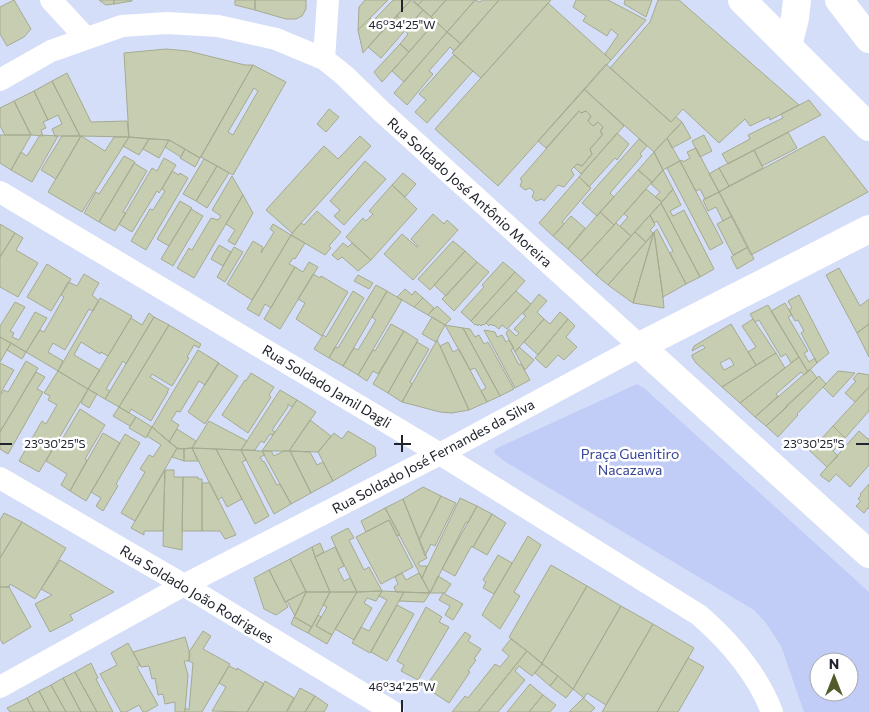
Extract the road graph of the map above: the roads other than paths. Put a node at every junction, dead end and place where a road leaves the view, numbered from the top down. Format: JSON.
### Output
{"nodes":[{"id":1,"x":51,"y":0,"type":"edge"},
{"id":2,"x":328,"y":0,"type":"edge"},
{"id":3,"x":742,"y":0,"type":"edge"},
{"id":4,"x":797,"y":0,"type":"edge"},
{"id":5,"x":838,"y":0,"type":"edge"},
{"id":6,"x":859,"y":20,"type":"edge"},
{"id":7,"x":86,"y":38,"type":"junction"},
{"id":8,"x":788,"y":46,"type":"junction"},
{"id":9,"x":324,"y":59,"type":"junction"},
{"id":10,"x":0,"y":80,"type":"edge"},
{"id":11,"x":863,"y":115,"type":"edge"},
{"id":12,"x":0,"y":192,"type":"edge"},
{"id":13,"x":869,"y":229,"type":"edge"},
{"id":14,"x":640,"y":346,"type":"junction"},
{"id":15,"x":440,"y":454,"type":"junction"},
{"id":16,"x":0,"y":478,"type":"edge"},
{"id":17,"x":869,"y":554,"type":"edge"},
{"id":18,"x":184,"y":586,"type":"junction"},
{"id":19,"x":0,"y":687,"type":"edge"},
{"id":20,"x":393,"y":712,"type":"edge"},
{"id":21,"x":772,"y":712,"type":"edge"}],
"edges":[{"from":1,"to":7,"type":"street"},
{"from":2,"to":9,"type":"street"},
{"from":3,"to":8,"type":"street"},
{"from":4,"to":8,"type":"street"},
{"from":5,"to":6,"type":"street"},
{"from":7,"to":9,"type":"street","name":"Rua Soldado José Antônio Moreira"},
{"from":7,"to":10,"type":"street","name":"Rua Soldado José Antônio Moreira"},
{"from":8,"to":11,"type":"street"},
{"from":9,"to":14,"type":"street","name":"Rua Soldado José Antônio Moreira"},
{"from":12,"to":15,"type":"street","name":"Rua Soldado Jamil Dagli"},
{"from":13,"to":14,"type":"street","name":"Rua Soldado José Fernandes da Silva"},
{"from":14,"to":15,"type":"street","name":"Rua Soldado José Fernandes da Silva"},
{"from":14,"to":17,"type":"street","name":"Rua Soldado José Antônio Moreira"},
{"from":15,"to":18,"type":"street","name":"Rua Soldado José Fernandes da Silva"},
{"from":15,"to":21,"type":"street","name":"Rua Soldado Jamil Dagli"},
{"from":16,"to":18,"type":"street","name":"Rua Soldado João Rodrigues"},
{"from":18,"to":19,"type":"street","name":"Rua Soldado José Fernandes da Silva"},
{"from":18,"to":20,"type":"street","name":"Rua Soldado João Rodrigues"}]}
